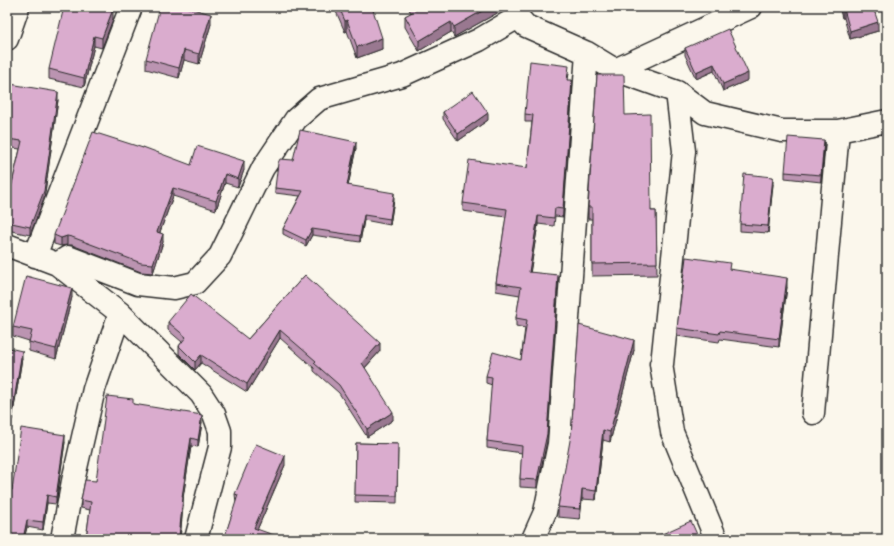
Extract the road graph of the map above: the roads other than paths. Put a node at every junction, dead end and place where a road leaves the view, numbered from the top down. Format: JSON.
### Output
{"nodes":[{"id":1,"x":18,"y":7,"type":"edge"},
{"id":2,"x":131,"y":7,"type":"edge"},
{"id":3,"x":752,"y":7,"type":"edge"},
{"id":4,"x":521,"y":12,"type":"edge"},
{"id":5,"x":7,"y":39,"type":"edge"},
{"id":6,"x":588,"y":53,"type":"junction"},
{"id":7,"x":615,"y":70,"type":"junction"},
{"id":8,"x":677,"y":92,"type":"junction"},
{"id":9,"x":887,"y":121,"type":"edge"},
{"id":10,"x":838,"y":131,"type":"junction"},
{"id":11,"x":7,"y":245,"type":"edge"},
{"id":12,"x":35,"y":256,"type":"junction"},
{"id":13,"x":57,"y":264,"type":"junction"},
{"id":14,"x":120,"y":313,"type":"junction"},
{"id":15,"x":813,"y":413,"type":"dead end"},
{"id":16,"x":62,"y":539,"type":"edge"},
{"id":17,"x":196,"y":539,"type":"edge"},
{"id":18,"x":533,"y":539,"type":"edge"},
{"id":19,"x":716,"y":539,"type":"edge"}],
"edges":[{"from":1,"to":5,"type":"street"},
{"from":2,"to":12,"type":"street"},
{"from":3,"to":7,"type":"street"},
{"from":4,"to":6,"type":"street"},
{"from":4,"to":13,"type":"street"},
{"from":6,"to":7,"type":"street"},
{"from":6,"to":18,"type":"street"},
{"from":7,"to":8,"type":"street"},
{"from":8,"to":10,"type":"street"},
{"from":8,"to":19,"type":"street"},
{"from":9,"to":10,"type":"street"},
{"from":10,"to":15,"type":"street"},
{"from":11,"to":12,"type":"street"},
{"from":12,"to":13,"type":"street"},
{"from":13,"to":14,"type":"street"},
{"from":14,"to":16,"type":"street"},
{"from":14,"to":17,"type":"street"}]}
